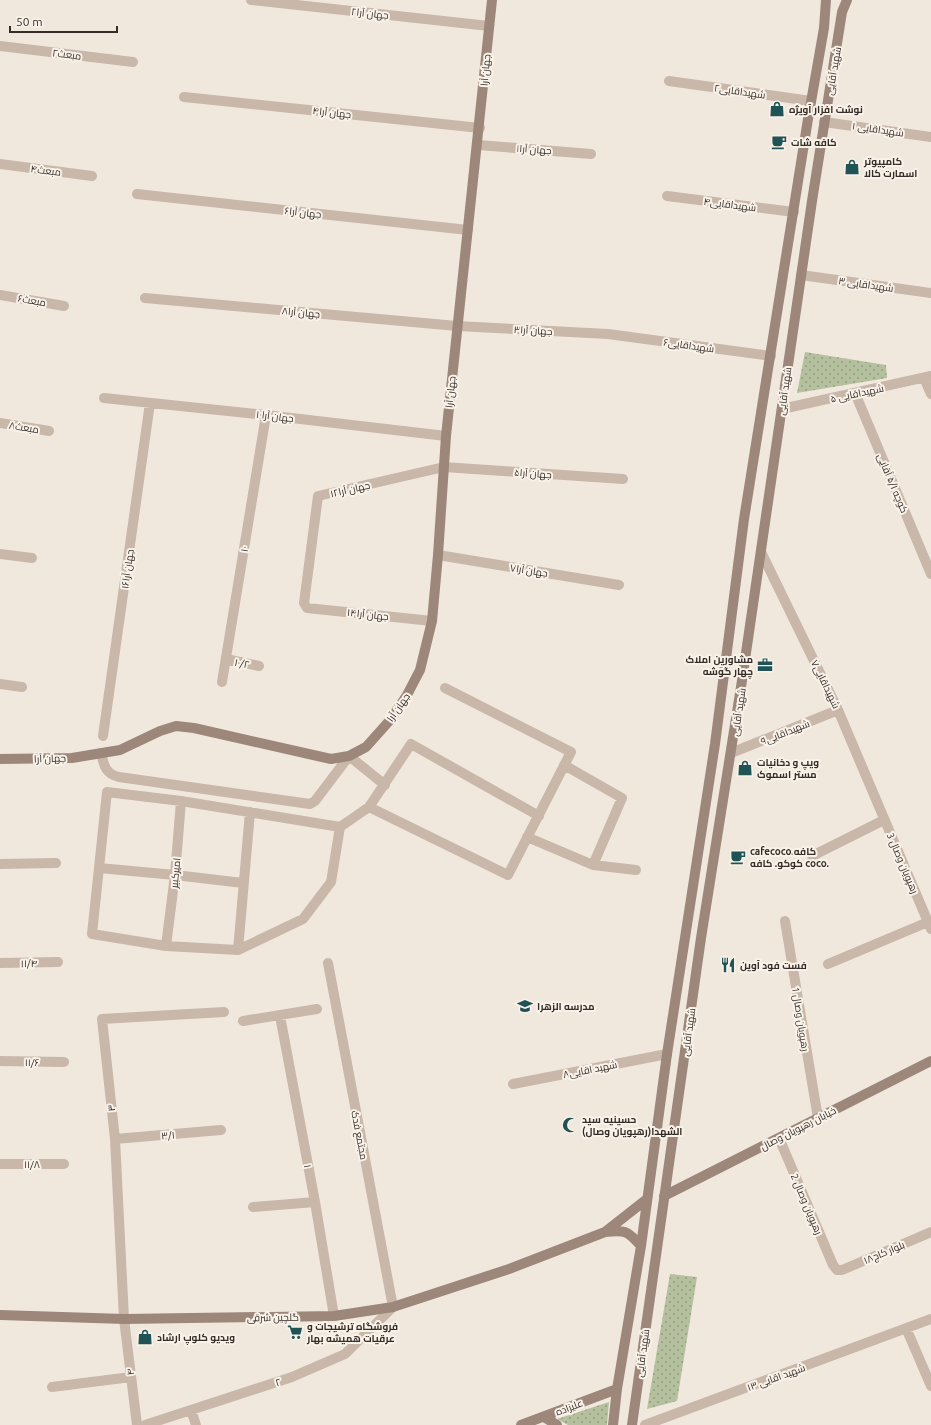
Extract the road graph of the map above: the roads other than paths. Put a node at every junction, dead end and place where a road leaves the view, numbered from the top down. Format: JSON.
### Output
{"nodes":[{"id":1,"x":251,"y":0,"type":"edge"},
{"id":2,"x":492,"y":0,"type":"edge"},
{"id":3,"x":826,"y":0,"type":"edge"},
{"id":4,"x":846,"y":1,"type":"edge"},
{"id":5,"x":489,"y":26,"type":"junction"},
{"id":6,"x":0,"y":46,"type":"edge"},
{"id":7,"x":133,"y":62,"type":"dead end"},
{"id":8,"x":669,"y":81,"type":"dead end"},
{"id":9,"x":184,"y":97,"type":"dead end"},
{"id":10,"x":811,"y":101,"type":"junction"},
{"id":11,"x":827,"y":102,"type":"junction"},
{"id":12,"x":824,"y":122,"type":"junction"},
{"id":13,"x":480,"y":128,"type":"junction"},
{"id":14,"x":931,"y":137,"type":"edge"},
{"id":15,"x":478,"y":145,"type":"junction"},
{"id":16,"x":591,"y":154,"type":"dead end"},
{"id":17,"x":0,"y":164,"type":"edge"},
{"id":18,"x":92,"y":176,"type":"dead end"},
{"id":19,"x":137,"y":194,"type":"dead end"},
{"id":20,"x":667,"y":196,"type":"dead end"},
{"id":21,"x":794,"y":212,"type":"junction"},
{"id":22,"x":468,"y":230,"type":"junction"},
{"id":23,"x":801,"y":275,"type":"junction"},
{"id":24,"x":931,"y":293,"type":"edge"},
{"id":25,"x":0,"y":295,"type":"edge"},
{"id":26,"x":145,"y":298,"type":"dead end"},
{"id":27,"x":64,"y":306,"type":"dead end"},
{"id":28,"x":457,"y":326,"type":"junction"},
{"id":29,"x":608,"y":334,"type":"joint"},
{"id":30,"x":771,"y":356,"type":"junction"},
{"id":31,"x":928,"y":377,"type":"edge"},
{"id":32,"x":855,"y":393,"type":"junction"},
{"id":33,"x":931,"y":394,"type":"edge"},
{"id":34,"x":104,"y":398,"type":"dead end"},
{"id":35,"x":150,"y":403,"type":"junction"},
{"id":36,"x":782,"y":409,"type":"junction"},
{"id":37,"x":266,"y":415,"type":"junction"},
{"id":38,"x":0,"y":423,"type":"edge"},
{"id":39,"x":49,"y":431,"type":"dead end"},
{"id":40,"x":446,"y":436,"type":"junction"},
{"id":41,"x":444,"y":467,"type":"junction"},
{"id":42,"x":623,"y":479,"type":"dead end"},
{"id":43,"x":761,"y":552,"type":"junction"},
{"id":44,"x":0,"y":554,"type":"edge"},
{"id":45,"x":438,"y":555,"type":"junction"},
{"id":46,"x":32,"y":558,"type":"dead end"},
{"id":47,"x":931,"y":574,"type":"edge"},
{"id":48,"x":619,"y":585,"type":"dead end"},
{"id":49,"x":304,"y":606,"type":"joint"},
{"id":50,"x":432,"y":621,"type":"junction"},
{"id":51,"x":226,"y":659,"type":"junction"},
{"id":52,"x":259,"y":666,"type":"dead end"},
{"id":53,"x":222,"y":682,"type":"dead end"},
{"id":54,"x":0,"y":684,"type":"edge"},
{"id":55,"x":22,"y":687,"type":"dead end"},
{"id":56,"x":445,"y":688,"type":"dead end"},
{"id":57,"x":838,"y":710,"type":"junction"},
{"id":58,"x":103,"y":736,"type":"dead end"},
{"id":59,"x":101,"y":753,"type":"junction"},
{"id":60,"x":731,"y":753,"type":"junction"},
{"id":61,"x":349,"y":756,"type":"junction"},
{"id":62,"x":0,"y":759,"type":"edge"},
{"id":63,"x":564,"y":765,"type":"junction"},
{"id":64,"x":385,"y":785,"type":"junction"},
{"id":65,"x":181,"y":800,"type":"junction"},
{"id":66,"x":369,"y":807,"type":"junction"},
{"id":67,"x":250,"y":812,"type":"junction"},
{"id":68,"x":539,"y":816,"type":"junction"},
{"id":69,"x":884,"y":820,"type":"junction"},
{"id":70,"x":340,"y":827,"type":"junction"},
{"id":71,"x":527,"y":837,"type":"junction"},
{"id":72,"x":812,"y":856,"type":"dead end"},
{"id":73,"x":56,"y":863,"type":"dead end"},
{"id":74,"x":0,"y":864,"type":"edge"},
{"id":75,"x":593,"y":864,"type":"junction"},
{"id":76,"x":99,"y":868,"type":"junction"},
{"id":77,"x":636,"y":870,"type":"dead end"},
{"id":78,"x":695,"y":874,"type":"junction"},
{"id":79,"x":175,"y":875,"type":"junction"},
{"id":80,"x":711,"y":876,"type":"junction"},
{"id":81,"x":243,"y":883,"type":"junction"},
{"id":82,"x":785,"y":920,"type":"dead end"},
{"id":83,"x":929,"y":925,"type":"edge"},
{"id":84,"x":166,"y":946,"type":"junction"},
{"id":85,"x":238,"y":950,"type":"junction"},
{"id":86,"x":58,"y":962,"type":"dead end"},
{"id":87,"x":328,"y":962,"type":"dead end"},
{"id":88,"x":0,"y":963,"type":"edge"},
{"id":89,"x":828,"y":964,"type":"dead end"},
{"id":90,"x":317,"y":1009,"type":"dead end"},
{"id":91,"x":224,"y":1012,"type":"dead end"},
{"id":92,"x":280,"y":1016,"type":"junction"},
{"id":93,"x":243,"y":1021,"type":"dead end"},
{"id":94,"x":667,"y":1054,"type":"junction"},
{"id":95,"x":931,"y":1061,"type":"edge"},
{"id":96,"x":0,"y":1062,"type":"edge"},
{"id":97,"x":64,"y":1062,"type":"dead end"},
{"id":98,"x":513,"y":1084,"type":"dead end"},
{"id":99,"x":818,"y":1118,"type":"junction"},
{"id":100,"x":221,"y":1130,"type":"dead end"},
{"id":101,"x":779,"y":1138,"type":"junction"},
{"id":102,"x":115,"y":1139,"type":"junction"},
{"id":103,"x":0,"y":1164,"type":"edge"},
{"id":104,"x":64,"y":1164,"type":"dead end"},
{"id":105,"x":664,"y":1196,"type":"junction"},
{"id":106,"x":647,"y":1199,"type":"junction"},
{"id":107,"x":315,"y":1202,"type":"junction"},
{"id":108,"x":253,"y":1206,"type":"dead end"},
{"id":109,"x":605,"y":1232,"type":"junction"},
{"id":110,"x":931,"y":1232,"type":"edge"},
{"id":111,"x":640,"y":1246,"type":"junction"},
{"id":112,"x":837,"y":1270,"type":"joint"},
{"id":113,"x":393,"y":1306,"type":"junction"},
{"id":114,"x":0,"y":1315,"type":"edge"},
{"id":115,"x":334,"y":1316,"type":"junction"},
{"id":116,"x":931,"y":1318,"type":"edge"},
{"id":117,"x":124,"y":1319,"type":"junction"},
{"id":118,"x":906,"y":1328,"type":"junction"},
{"id":119,"x":131,"y":1378,"type":"junction"},
{"id":120,"x":931,"y":1386,"type":"edge"},
{"id":121,"x":52,"y":1387,"type":"dead end"},
{"id":122,"x":617,"y":1389,"type":"junction"},
{"id":123,"x":192,"y":1410,"type":"junction"},
{"id":124,"x":544,"y":1417,"type":"junction"},
{"id":125,"x":137,"y":1425,"type":"edge"},
{"id":126,"x":144,"y":1425,"type":"edge"},
{"id":127,"x":196,"y":1425,"type":"edge"},
{"id":128,"x":521,"y":1425,"type":"edge"},
{"id":129,"x":557,"y":1425,"type":"edge"},
{"id":130,"x":613,"y":1425,"type":"edge"},
{"id":131,"x":632,"y":1425,"type":"edge"},
{"id":132,"x":646,"y":1425,"type":"edge"}],
"edges":[{"from":1,"to":5,"type":"street","name":"جهان آرا۲"},
{"from":2,"to":5,"type":"main road","name":"جهان آرا"},
{"from":3,"to":10,"type":"main road","name":"شهید آقایی"},
{"from":4,"to":11,"type":"main road","name":"شهید آقایی"},
{"from":5,"to":13,"type":"main road","name":"جهان آرا"},
{"from":6,"to":7,"type":"street","name":"مبعث۲"},
{"from":8,"to":10,"type":"street","name":"شهیداقایی۲"},
{"from":9,"to":13,"type":"street","name":"جهان آرا۴"},
{"from":10,"to":11,"type":"main road"},
{"from":10,"to":21,"type":"main road","name":"شهید آقایی"},
{"from":11,"to":12,"type":"main road","name":"شهید آقایی"},
{"from":12,"to":14,"type":"street","name":"۱ شهیداقایی"},
{"from":12,"to":23,"type":"main road","name":"شهید آقایی"},
{"from":13,"to":15,"type":"main road","name":"جهان آرا"},
{"from":15,"to":16,"type":"street","name":"جهان آرا۱"},
{"from":15,"to":22,"type":"main road","name":"جهان آرا"},
{"from":17,"to":18,"type":"street","name":"مبعث۴"},
{"from":19,"to":22,"type":"street","name":"جهان آرا۶"},
{"from":20,"to":21,"type":"street","name":"شهیداقایی۴"},
{"from":21,"to":30,"type":"main road","name":"شهید آقایی"},
{"from":22,"to":28,"type":"main road","name":"جهان آرا"},
{"from":23,"to":24,"type":"street","name":"۳ شهیداقایی"},
{"from":23,"to":36,"type":"main road","name":"شهید آقایی"},
{"from":25,"to":27,"type":"street","name":"مبعث۶"},
{"from":26,"to":28,"type":"street","name":"جهان آرا۸"},
{"from":28,"to":29,"type":"street","name":"جهان آرا۳"},
{"from":28,"to":40,"type":"main road","name":"جهان آرا"},
{"from":29,"to":30,"type":"street","name":"شهیداقایی۶"},
{"from":30,"to":78,"type":"main road","name":"شهید آقایی"},
{"from":31,"to":32,"type":"street","name":"۵ شهیداقایی"},
{"from":31,"to":33,"type":"street"},
{"from":32,"to":36,"type":"street","name":"۵ شهیداقایی"},
{"from":32,"to":47,"type":"street","name":"کوچه ۵/۱ آقایی"},
{"from":34,"to":35,"type":"street","name":"جهان آرا۱۰"},
{"from":35,"to":37,"type":"street","name":"جهان آرا۱۰"},
{"from":35,"to":58,"type":"street","name":"جهان آرا۱۶"},
{"from":36,"to":43,"type":"main road","name":"شهید آقایی"},
{"from":37,"to":40,"type":"street","name":"جهان آرا۱۰"},
{"from":37,"to":51,"type":"street","name":"۱۰"},
{"from":38,"to":39,"type":"street","name":"مبعث۸"},
{"from":40,"to":41,"type":"main road","name":"جهان آرا"},
{"from":41,"to":42,"type":"street","name":"جهان آرا۵"},
{"from":41,"to":45,"type":"main road","name":"جهان آرا"},
{"from":41,"to":49,"type":"street","name":"جهان آرا۱۲"},
{"from":43,"to":57,"type":"street","name":"شهیداقایی۷"},
{"from":43,"to":60,"type":"main road","name":"شهید آقایی"},
{"from":44,"to":46,"type":"street"},
{"from":45,"to":48,"type":"street","name":"جهان آرا۷"},
{"from":45,"to":50,"type":"main road","name":"جهان آرا"},
{"from":49,"to":50,"type":"street","name":"جهان آرا۱۴"},
{"from":50,"to":61,"type":"main road","name":"جهان آرا"},
{"from":51,"to":52,"type":"street","name":"۱۰/۲"},
{"from":51,"to":53,"type":"street","name":"۱۰"},
{"from":54,"to":55,"type":"street"},
{"from":56,"to":63,"type":"street"},
{"from":57,"to":60,"type":"street","name":"شهیداقایی۹"},
{"from":57,"to":69,"type":"street","name":"شهیداقایی۷"},
{"from":59,"to":61,"type":"main road","name":"جهان آرا"},
{"from":59,"to":61,"type":"street","name":"جهان آرا"},
{"from":59,"to":62,"type":"main road","name":"جهان آرا"},
{"from":60,"to":80,"type":"main road","name":"شهید آقایی"},
{"from":61,"to":64,"type":"street"},
{"from":63,"to":68,"type":"street"},
{"from":63,"to":75,"type":"street"},
{"from":64,"to":66,"type":"street"},
{"from":64,"to":68,"type":"street"},
{"from":65,"to":67,"type":"street"},
{"from":65,"to":76,"type":"street"},
{"from":65,"to":79,"type":"street","name":"امیرکبیر"},
{"from":66,"to":70,"type":"street"},
{"from":66,"to":71,"type":"street"},
{"from":67,"to":70,"type":"street"},
{"from":67,"to":81,"type":"street"},
{"from":68,"to":71,"type":"street"},
{"from":69,"to":72,"type":"street"},
{"from":69,"to":83,"type":"street","name":"3 رهپویان وصال"},
{"from":70,"to":85,"type":"street"},
{"from":71,"to":75,"type":"street"},
{"from":73,"to":74,"type":"street"},
{"from":75,"to":77,"type":"street"},
{"from":76,"to":79,"type":"street"},
{"from":76,"to":84,"type":"street"},
{"from":78,"to":80,"type":"main road"},
{"from":78,"to":94,"type":"main road","name":"شهید آقایی"},
{"from":79,"to":81,"type":"street"},
{"from":79,"to":84,"type":"street","name":"امیرکبیر"},
{"from":80,"to":105,"type":"main road","name":"شهید آقایی"},
{"from":81,"to":85,"type":"street"},
{"from":82,"to":99,"type":"street","name":"1 رهپویان وصال"},
{"from":83,"to":89,"type":"street"},
{"from":84,"to":85,"type":"street"},
{"from":86,"to":88,"type":"street","name":"۱۱/۴"},
{"from":87,"to":113,"type":"street","name":"مجتمع فدک"},
{"from":90,"to":92,"type":"street"},
{"from":91,"to":102,"type":"street","name":"۳"},
{"from":92,"to":93,"type":"street"},
{"from":92,"to":107,"type":"street","name":"۱"},
{"from":94,"to":98,"type":"street","name":"شهید اقایی۸"},
{"from":94,"to":106,"type":"main road","name":"شهید آقایی"},
{"from":95,"to":99,"type":"main road","name":"خیابان رهپویان وصال"},
{"from":96,"to":97,"type":"street","name":"۱۱/۶"},
{"from":99,"to":101,"type":"main road","name":"خیابان رهپویان وصال"},
{"from":100,"to":102,"type":"street","name":"۳/۱"},
{"from":101,"to":105,"type":"main road","name":"خیابان رهپویان وصال"},
{"from":101,"to":112,"type":"street","name":"2 رهپویان وصال"},
{"from":102,"to":117,"type":"street","name":"۳"},
{"from":103,"to":104,"type":"street","name":"۱۱/۸"},
{"from":105,"to":131,"type":"main road","name":"شهید آقایی"},
{"from":106,"to":109,"type":"main road"},
{"from":106,"to":111,"type":"main road","name":"شهید آقایی"},
{"from":107,"to":108,"type":"street"},
{"from":107,"to":115,"type":"street","name":"۱"},
{"from":109,"to":111,"type":"main road"},
{"from":109,"to":113,"type":"main road","name":"گلچین شرقی"},
{"from":110,"to":112,"type":"street","name":"بلوار کاج۱۸"},
{"from":111,"to":122,"type":"main road","name":"شهید آقایی"},
{"from":113,"to":115,"type":"main road","name":"گلچین شرقی"},
{"from":113,"to":123,"type":"street","name":"۲"},
{"from":114,"to":117,"type":"main road","name":"گلچین شرقی"},
{"from":115,"to":117,"type":"main road","name":"گلچین شرقی"},
{"from":116,"to":118,"type":"street","name":"شهید اقایی ۱۳"},
{"from":117,"to":119,"type":"street","name":"۴"},
{"from":118,"to":120,"type":"street"},
{"from":118,"to":132,"type":"street","name":"شهید اقایی ۱۳"},
{"from":119,"to":121,"type":"street"},
{"from":119,"to":125,"type":"street","name":"۴"},
{"from":122,"to":124,"type":"main road","name":"علیزاده"},
{"from":122,"to":130,"type":"main road","name":"شهید آقایی"},
{"from":123,"to":126,"type":"street","name":"۲"},
{"from":123,"to":127,"type":"street"},
{"from":124,"to":128,"type":"main road","name":"علیزاده"},
{"from":124,"to":129,"type":"main road"}]}
